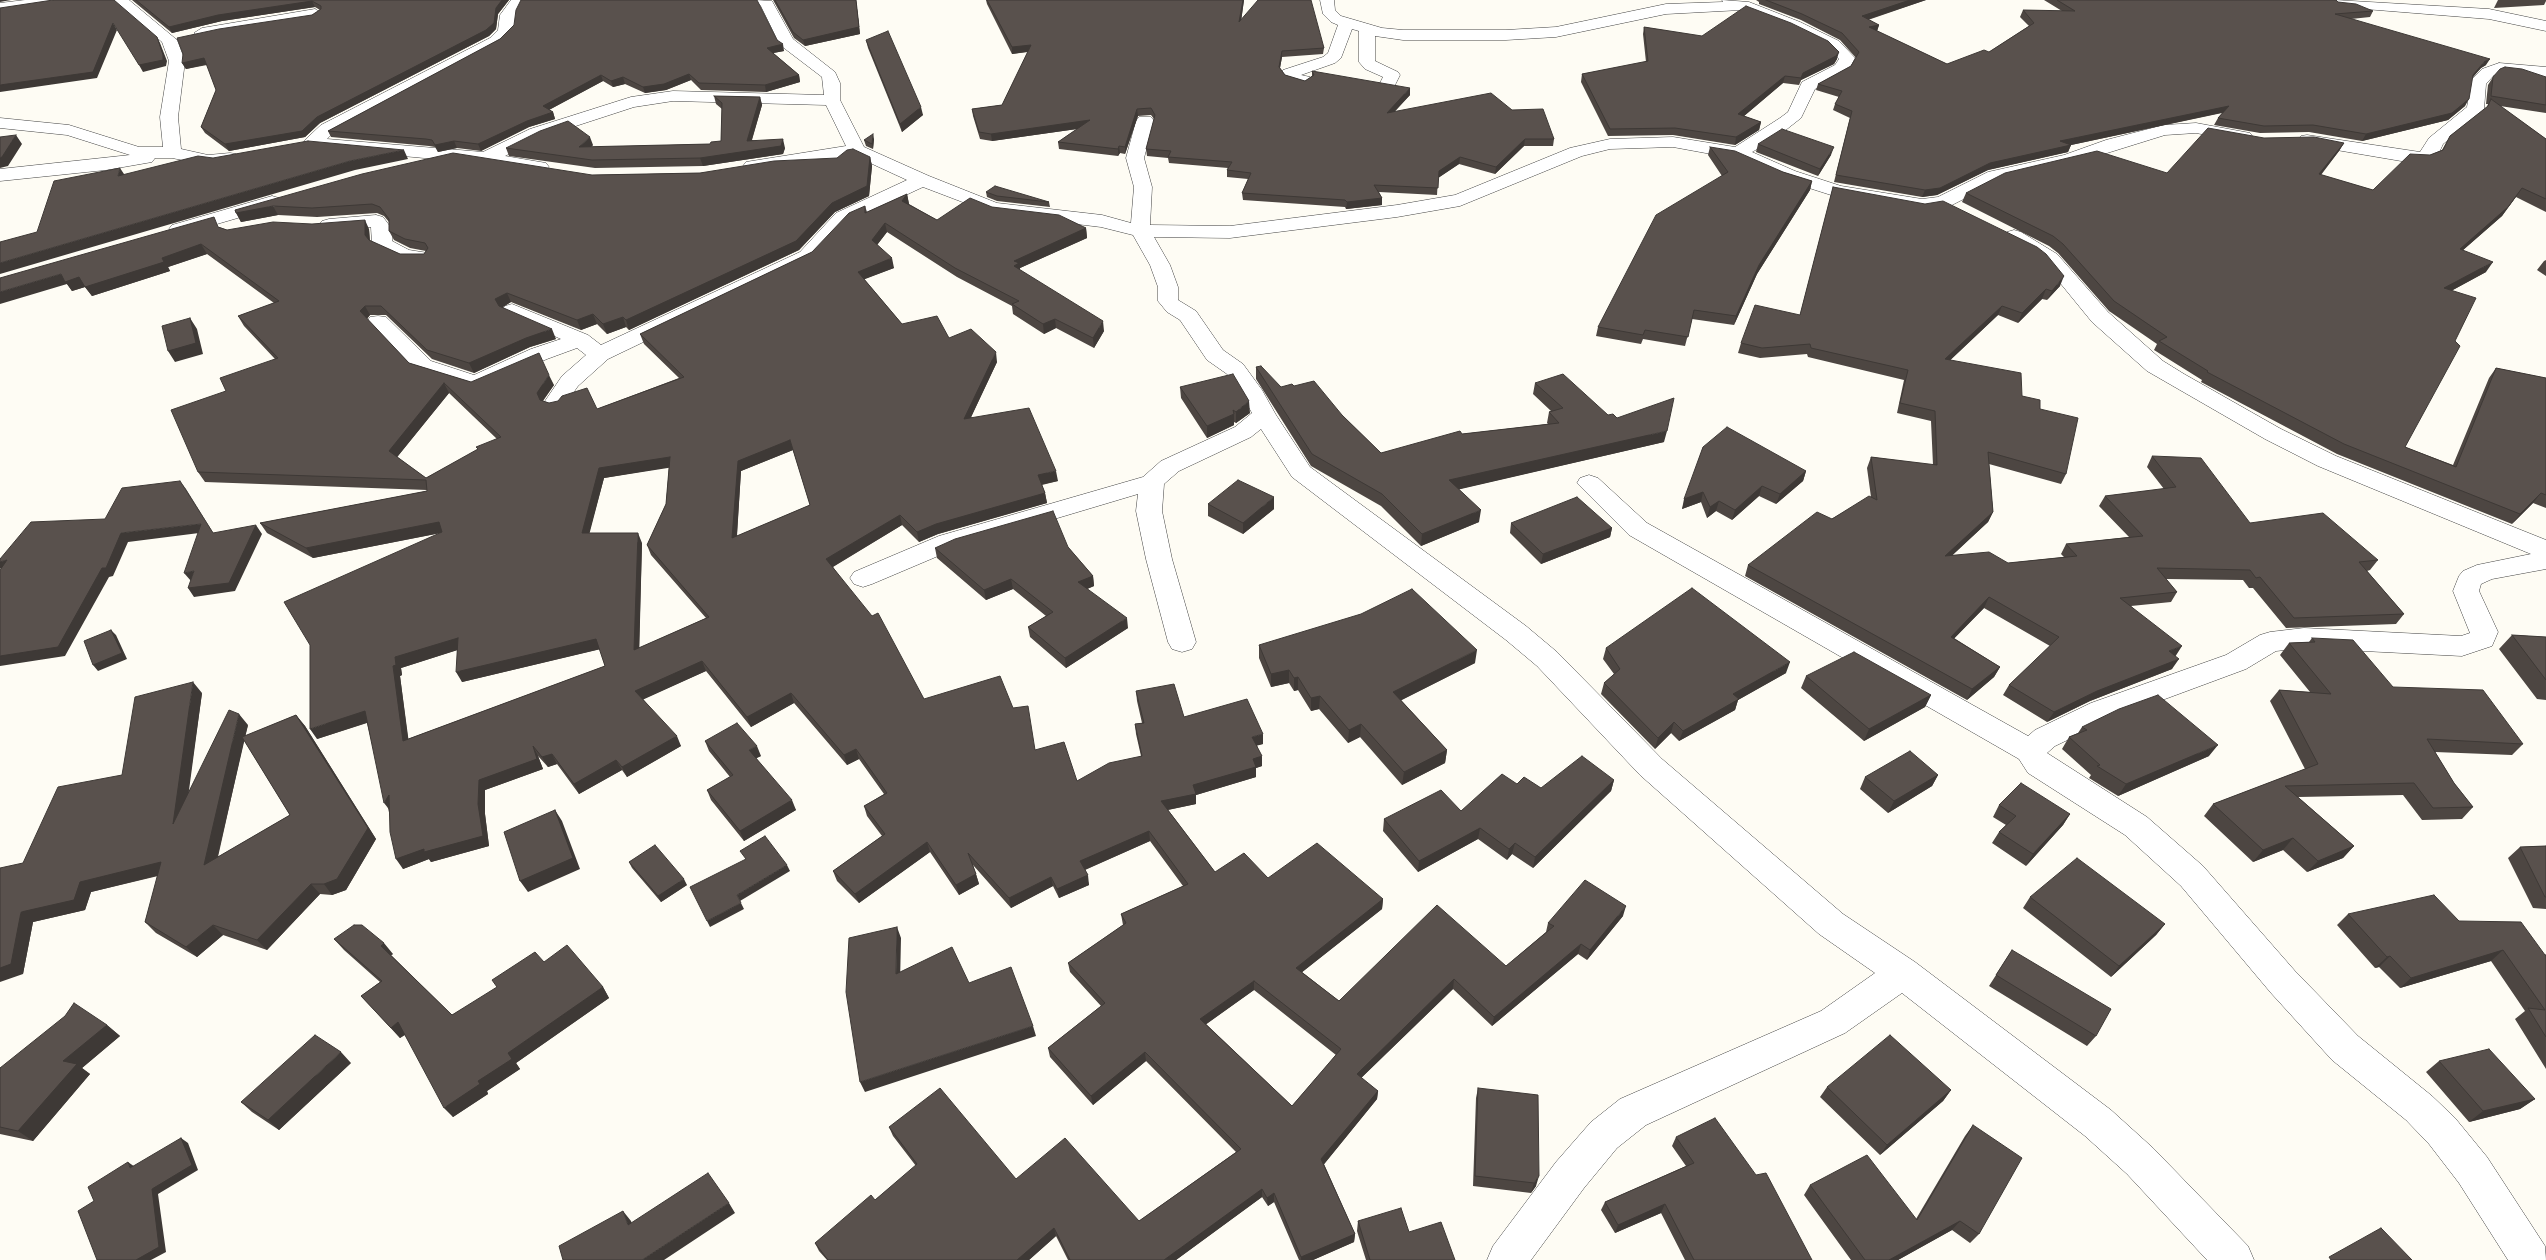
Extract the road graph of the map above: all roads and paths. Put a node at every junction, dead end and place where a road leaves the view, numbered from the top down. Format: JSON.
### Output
{"nodes":[{"id":1,"x":58,"y":0,"type":"edge"},
{"id":2,"x":120,"y":0,"type":"edge"},
{"id":3,"x":518,"y":0,"type":"edge"},
{"id":4,"x":762,"y":0,"type":"edge"},
{"id":5,"x":1327,"y":0,"type":"edge"},
{"id":6,"x":2439,"y":0,"type":"edge"},
{"id":7,"x":1737,"y":3,"type":"edge"},
{"id":8,"x":2340,"y":3,"type":"edge"},
{"id":9,"x":2507,"y":3,"type":"dead end"},
{"id":10,"x":0,"y":8,"type":"edge"},
{"id":11,"x":315,"y":14,"type":"edge"},
{"id":12,"x":2489,"y":14,"type":"junction"},
{"id":13,"x":2546,"y":17,"type":"edge"},
{"id":14,"x":1346,"y":23,"type":"junction"},
{"id":15,"x":2546,"y":26,"type":"edge"},
{"id":16,"x":1367,"y":29,"type":"junction"},
{"id":17,"x":169,"y":40,"type":"junction"},
{"id":18,"x":2546,"y":72,"type":"edge"},
{"id":19,"x":1304,"y":81,"type":"edge"},
{"id":20,"x":1388,"y":83,"type":"edge"},
{"id":21,"x":832,"y":100,"type":"junction"},
{"id":22,"x":1145,"y":121,"type":"edge"},
{"id":23,"x":0,"y":123,"type":"edge"},
{"id":24,"x":2260,"y":140,"type":"edge"},
{"id":25,"x":2289,"y":140,"type":"edge"},
{"id":26,"x":312,"y":142,"type":"junction"},
{"id":27,"x":293,"y":146,"type":"edge"},
{"id":28,"x":857,"y":150,"type":"junction"},
{"id":29,"x":1738,"y":153,"type":"junction"},
{"id":30,"x":172,"y":154,"type":"junction"},
{"id":31,"x":246,"y":155,"type":"edge"},
{"id":32,"x":457,"y":155,"type":"junction"},
{"id":33,"x":486,"y":158,"type":"junction"},
{"id":34,"x":732,"y":170,"type":"edge"},
{"id":35,"x":380,"y":172,"type":"edge"},
{"id":36,"x":565,"y":172,"type":"edge"},
{"id":37,"x":0,"y":175,"type":"edge"},
{"id":38,"x":922,"y":180,"type":"junction"},
{"id":39,"x":295,"y":196,"type":"edge"},
{"id":40,"x":1943,"y":202,"type":"junction"},
{"id":41,"x":1968,"y":214,"type":"edge"},
{"id":42,"x":228,"y":215,"type":"junction"},
{"id":43,"x":307,"y":225,"type":"edge"},
{"id":44,"x":1993,"y":226,"type":"edge"},
{"id":45,"x":250,"y":228,"type":"edge"},
{"id":46,"x":1140,"y":231,"type":"junction"},
{"id":47,"x":157,"y":236,"type":"edge"},
{"id":48,"x":420,"y":257,"type":"edge"},
{"id":49,"x":512,"y":310,"type":"edge"},
{"id":50,"x":378,"y":322,"type":"edge"},
{"id":51,"x":580,"y":340,"type":"junction"},
{"id":52,"x":600,"y":354,"type":"junction"},
{"id":53,"x":554,"y":404,"type":"edge"},
{"id":54,"x":1264,"y":415,"type":"junction"},
{"id":55,"x":1152,"y":482,"type":"junction"},
{"id":56,"x":1590,"y":483,"type":"dead end"},
{"id":57,"x":2546,"y":550,"type":"edge"},
{"id":58,"x":2546,"y":560,"type":"edge"},
{"id":59,"x":864,"y":578,"type":"dead end"},
{"id":60,"x":1182,"y":642,"type":"dead end"},
{"id":61,"x":2030,"y":751,"type":"junction"},
{"id":62,"x":1903,"y":973,"type":"junction"},
{"id":63,"x":1507,"y":1260,"type":"edge"},
{"id":64,"x":2234,"y":1260,"type":"edge"},
{"id":65,"x":2531,"y":1260,"type":"edge"}],
"edges":[{"from":1,"to":10,"type":"street"},
{"from":2,"to":17,"type":"street"},
{"from":3,"to":26,"type":"street"},
{"from":4,"to":21,"type":"street"},
{"from":5,"to":14,"type":"street"},
{"from":6,"to":12,"type":"street"},
{"from":7,"to":16,"type":"street"},
{"from":7,"to":29,"type":"street"},
{"from":8,"to":12,"type":"street"},
{"from":9,"to":13,"type":"street"},
{"from":11,"to":17,"type":"street"},
{"from":12,"to":15,"type":"street"},
{"from":14,"to":16,"type":"street"},
{"from":14,"to":19,"type":"street"},
{"from":16,"to":20,"type":"street"},
{"from":17,"to":30,"type":"street"},
{"from":18,"to":25,"type":"street"},
{"from":21,"to":28,"type":"street"},
{"from":21,"to":33,"type":"street"},
{"from":22,"to":46,"type":"street"},
{"from":23,"to":30,"type":"street"},
{"from":24,"to":40,"type":"street"},
{"from":26,"to":27,"type":"street"},
{"from":26,"to":32,"type":"street"},
{"from":28,"to":34,"type":"street"},
{"from":28,"to":38,"type":"street"},
{"from":29,"to":40,"type":"street"},
{"from":29,"to":46,"type":"street"},
{"from":30,"to":31,"type":"street"},
{"from":30,"to":37,"type":"street"},
{"from":32,"to":33,"type":"street"},
{"from":32,"to":35,"type":"street"},
{"from":33,"to":36,"type":"street"},
{"from":38,"to":46,"type":"street"},
{"from":38,"to":52,"type":"street"},
{"from":39,"to":42,"type":"street"},
{"from":40,"to":41,"type":"street"},
{"from":42,"to":45,"type":"street"},
{"from":42,"to":47,"type":"street"},
{"from":43,"to":48,"type":"street"},
{"from":44,"to":57,"type":"street"},
{"from":46,"to":54,"type":"street"},
{"from":49,"to":51,"type":"street"},
{"from":50,"to":51,"type":"street"},
{"from":51,"to":52,"type":"street"},
{"from":52,"to":53,"type":"street"},
{"from":54,"to":55,"type":"street"},
{"from":54,"to":62,"type":"street"},
{"from":55,"to":59,"type":"street"},
{"from":55,"to":60,"type":"street"},
{"from":56,"to":61,"type":"street"},
{"from":58,"to":61,"type":"street"},
{"from":61,"to":65,"type":"street"},
{"from":62,"to":63,"type":"street"},
{"from":62,"to":64,"type":"street"}]}
